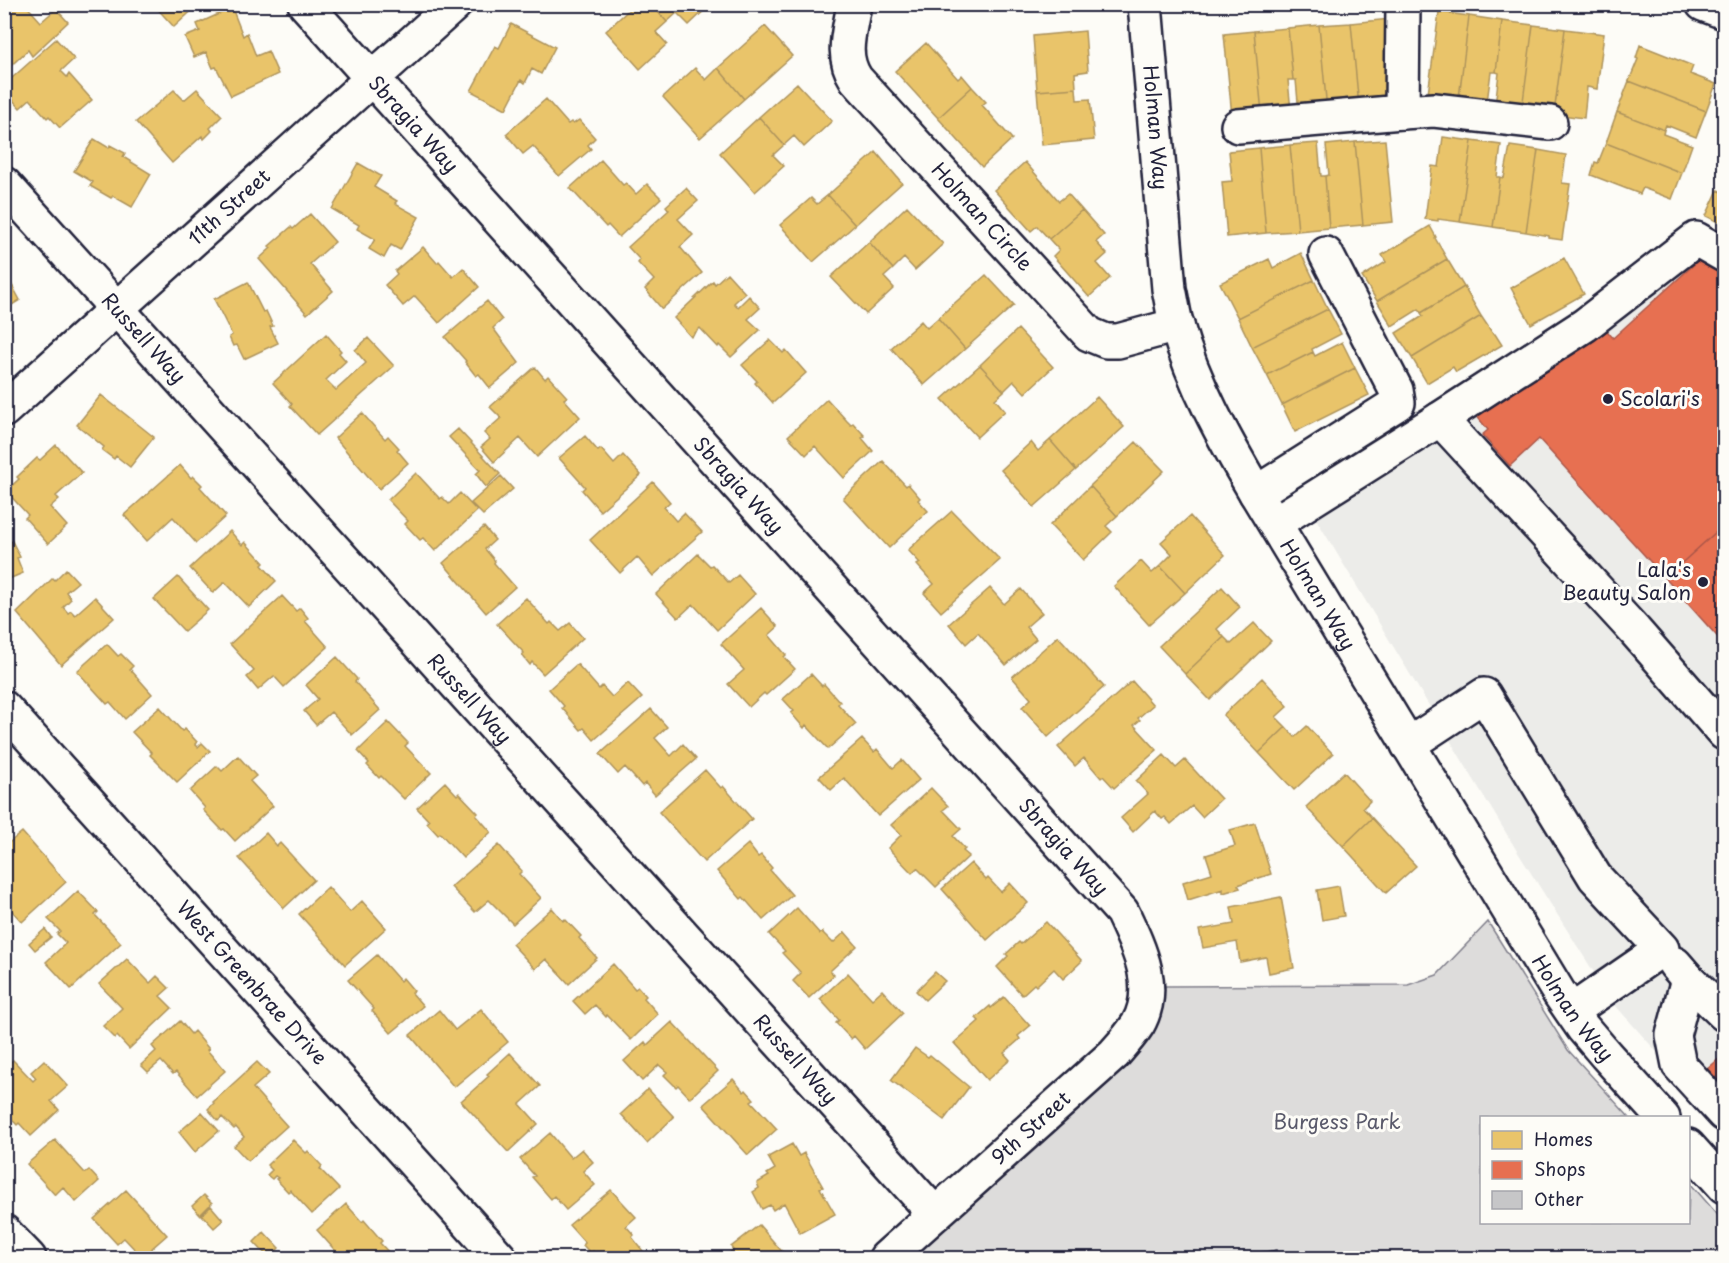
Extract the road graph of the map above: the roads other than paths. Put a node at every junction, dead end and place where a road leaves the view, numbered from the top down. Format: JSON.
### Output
{"nodes":[{"id":1,"x":305,"y":4,"type":"edge"},
{"id":2,"x":455,"y":4,"type":"edge"},
{"id":3,"x":1145,"y":4,"type":"edge"},
{"id":4,"x":1403,"y":4,"type":"edge"},
{"id":5,"x":1703,"y":4,"type":"edge"},
{"id":6,"x":853,"y":12,"type":"edge"},
{"id":7,"x":1725,"y":12,"type":"edge"},
{"id":8,"x":372,"y":79,"type":"junction"},
{"id":9,"x":1402,"y":112,"type":"junction"},
{"id":10,"x":1550,"y":123,"type":"dead end"},
{"id":11,"x":1238,"y":126,"type":"dead end"},
{"id":12,"x":4,"y":184,"type":"edge"},
{"id":13,"x":1326,"y":254,"type":"dead end"},
{"id":14,"x":1725,"y":255,"type":"edge"},
{"id":15,"x":117,"y":309,"type":"junction"},
{"id":16,"x":1177,"y":325,"type":"junction"},
{"id":17,"x":4,"y":410,"type":"edge"},
{"id":18,"x":1440,"y":419,"type":"junction"},
{"id":19,"x":1256,"y":493,"type":"junction"},
{"id":20,"x":1275,"y":523,"type":"junction"},
{"id":21,"x":4,"y":708,"type":"edge"},
{"id":22,"x":1725,"y":734,"type":"edge"},
{"id":23,"x":1408,"y":745,"type":"junction"},
{"id":24,"x":1662,"y":949,"type":"junction"},
{"id":25,"x":1688,"y":979,"type":"junction"},
{"id":26,"x":1148,"y":981,"type":"joint"},
{"id":27,"x":1572,"y":1011,"type":"junction"},
{"id":28,"x":1725,"y":1014,"type":"edge"},
{"id":29,"x":1725,"y":1114,"type":"edge"},
{"id":30,"x":1661,"y":1116,"type":"edge"},
{"id":31,"x":1690,"y":1147,"type":"edge"},
{"id":32,"x":1725,"y":1186,"type":"edge"},
{"id":33,"x":935,"y":1214,"type":"junction"},
{"id":34,"x":500,"y":1258,"type":"edge"},
{"id":35,"x":886,"y":1258,"type":"edge"}],
"edges":[{"from":1,"to":8,"type":"street","name":"Sbragia Way"},
{"from":2,"to":8,"type":"street","name":"11th Street"},
{"from":3,"to":16,"type":"street","name":"Holman Way"},
{"from":4,"to":9,"type":"street"},
{"from":5,"to":7,"type":"street"},
{"from":6,"to":16,"type":"street","name":"Holman Circle"},
{"from":8,"to":15,"type":"street","name":"11th Street"},
{"from":8,"to":26,"type":"street","name":"Sbragia Way"},
{"from":9,"to":10,"type":"street"},
{"from":9,"to":11,"type":"street"},
{"from":12,"to":15,"type":"street","name":"Russell Way"},
{"from":13,"to":19,"type":"street"},
{"from":14,"to":18,"type":"street"},
{"from":15,"to":17,"type":"street","name":"11th Street"},
{"from":15,"to":33,"type":"street","name":"Russell Way"},
{"from":16,"to":19,"type":"street","name":"Holman Way"},
{"from":18,"to":20,"type":"street"},
{"from":18,"to":22,"type":"street"},
{"from":19,"to":20,"type":"street","name":"Holman Way"},
{"from":20,"to":23,"type":"street","name":"Holman Way"},
{"from":21,"to":34,"type":"street","name":"West Greenbrae Drive"},
{"from":23,"to":24,"type":"street"},
{"from":23,"to":27,"type":"street","name":"Holman Way"},
{"from":24,"to":25,"type":"street"},
{"from":24,"to":27,"type":"street"},
{"from":25,"to":28,"type":"street"},
{"from":25,"to":29,"type":"street"},
{"from":26,"to":33,"type":"street","name":"9th Street"},
{"from":27,"to":30,"type":"street","name":"Holman Way"},
{"from":31,"to":32,"type":"street"},
{"from":33,"to":35,"type":"street","name":"9th Street"}]}
